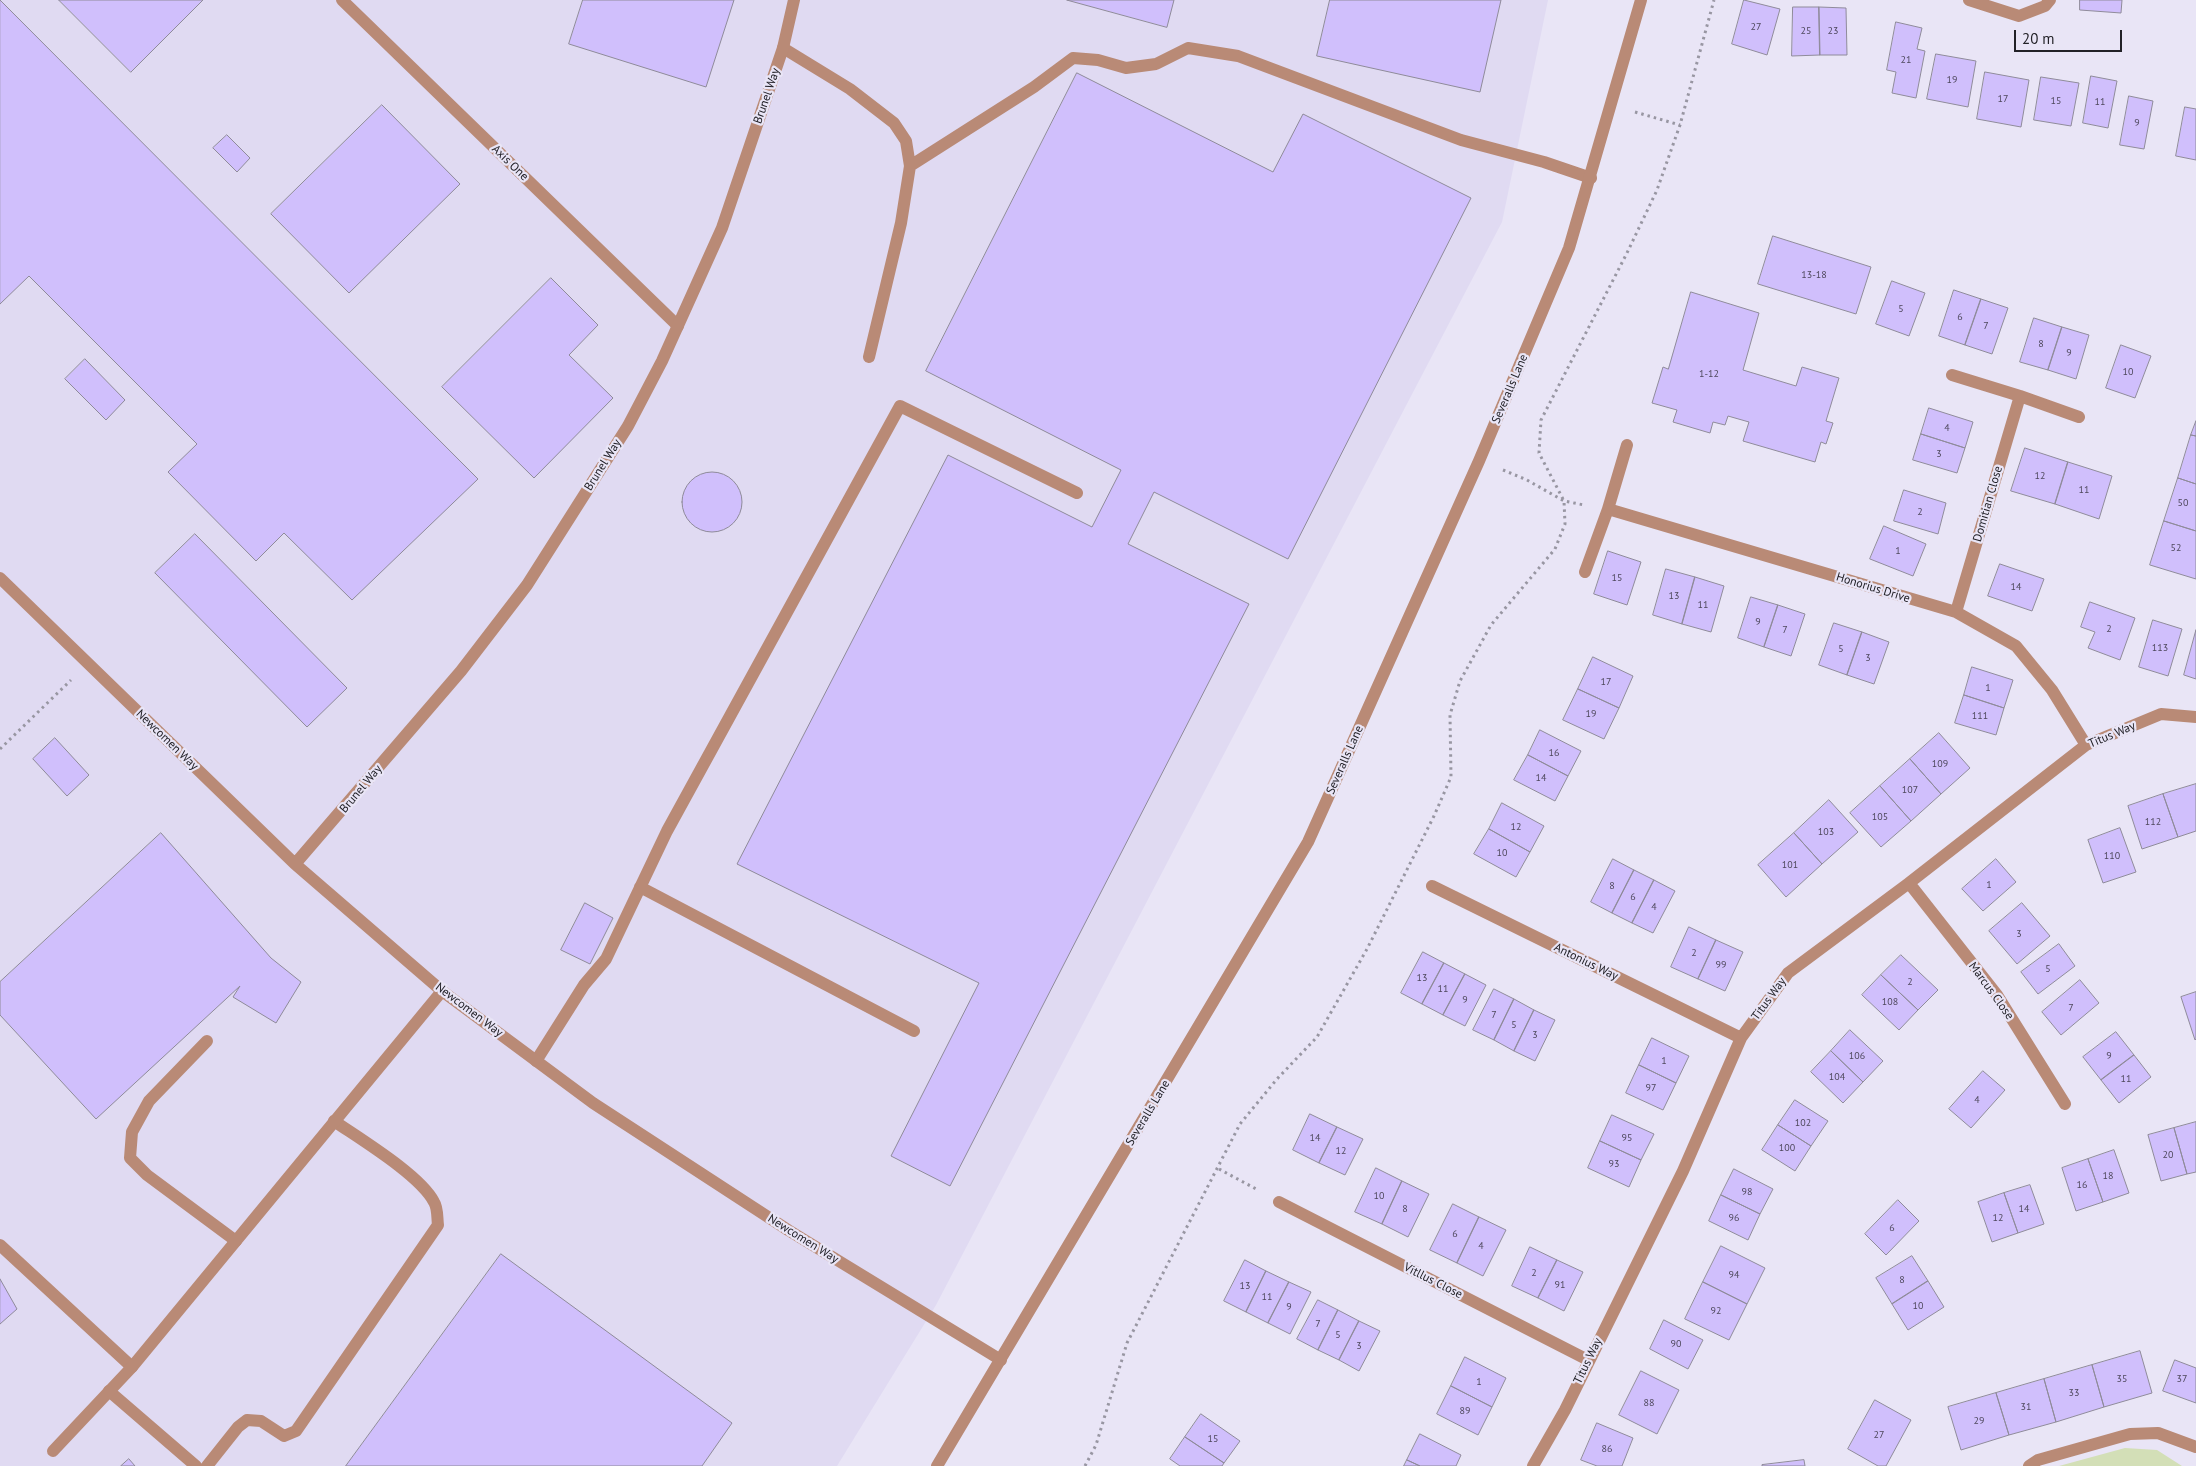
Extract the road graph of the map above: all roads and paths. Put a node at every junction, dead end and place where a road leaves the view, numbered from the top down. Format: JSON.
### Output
{"nodes":[{"id":1,"x":342,"y":0,"type":"edge"},
{"id":2,"x":794,"y":0,"type":"edge"},
{"id":3,"x":1641,"y":0,"type":"edge"},
{"id":4,"x":1714,"y":0,"type":"edge"},
{"id":5,"x":1969,"y":0,"type":"edge"},
{"id":6,"x":2050,"y":0,"type":"edge"},
{"id":7,"x":784,"y":48,"type":"junction"},
{"id":8,"x":1612,"y":104,"type":"junction"},
{"id":9,"x":1680,"y":126,"type":"junction"},
{"id":10,"x":910,"y":166,"type":"junction"},
{"id":11,"x":1590,"y":178,"type":"junction"},
{"id":12,"x":678,"y":326,"type":"junction"},
{"id":13,"x":870,"y":357,"type":"dead end"},
{"id":14,"x":1952,"y":375,"type":"dead end"},
{"id":15,"x":2020,"y":396,"type":"junction"},
{"id":16,"x":2079,"y":416,"type":"dead end"},
{"id":17,"x":1627,"y":445,"type":"dead end"},
{"id":18,"x":1479,"y":460,"type":"junction"},
{"id":19,"x":1077,"y":493,"type":"dead end"},
{"id":20,"x":1564,"y":501,"type":"junction"},
{"id":21,"x":1608,"y":509,"type":"junction"},
{"id":22,"x":1585,"y":572,"type":"dead end"},
{"id":23,"x":0,"y":578,"type":"edge"},
{"id":24,"x":1956,"y":612,"type":"junction"},
{"id":25,"x":88,"y":664,"type":"junction"},
{"id":26,"x":2196,"y":717,"type":"edge"},
{"id":27,"x":2086,"y":745,"type":"junction"},
{"id":28,"x":0,"y":749,"type":"edge"},
{"id":29,"x":296,"y":864,"type":"junction"},
{"id":30,"x":1908,"y":884,"type":"junction"},
{"id":31,"x":1432,"y":886,"type":"dead end"},
{"id":32,"x":640,"y":887,"type":"junction"},
{"id":33,"x":442,"y":990,"type":"junction"},
{"id":34,"x":914,"y":1031,"type":"dead end"},
{"id":35,"x":1741,"y":1038,"type":"junction"},
{"id":36,"x":207,"y":1041,"type":"dead end"},
{"id":37,"x":536,"y":1061,"type":"junction"},
{"id":38,"x":2065,"y":1104,"type":"dead end"},
{"id":39,"x":334,"y":1121,"type":"junction"},
{"id":40,"x":1219,"y":1169,"type":"junction"},
{"id":41,"x":1279,"y":1202,"type":"joint"},
{"id":42,"x":236,"y":1241,"type":"junction"},
{"id":43,"x":0,"y":1245,"type":"edge"},
{"id":44,"x":1001,"y":1360,"type":"junction"},
{"id":45,"x":1588,"y":1360,"type":"junction"},
{"id":46,"x":132,"y":1367,"type":"junction"},
{"id":47,"x":109,"y":1391,"type":"junction"},
{"id":48,"x":2196,"y":1447,"type":"edge"},
{"id":49,"x":53,"y":1451,"type":"dead end"},
{"id":50,"x":196,"y":1466,"type":"edge"},
{"id":51,"x":207,"y":1466,"type":"edge"},
{"id":52,"x":937,"y":1466,"type":"edge"},
{"id":53,"x":1085,"y":1466,"type":"edge"},
{"id":54,"x":1534,"y":1466,"type":"edge"},
{"id":55,"x":2029,"y":1466,"type":"edge"}],
"edges":[{"from":1,"to":12,"type":"street","name":"Axis One"},
{"from":2,"to":7,"type":"street","name":"Brunel Way"},
{"from":3,"to":8,"type":"street","name":"Severalls Lane"},
{"from":4,"to":9,"type":"path"},
{"from":5,"to":6,"type":"street"},
{"from":7,"to":10,"type":"street"},
{"from":7,"to":12,"type":"street","name":"Brunel Way"},
{"from":8,"to":9,"type":"path"},
{"from":8,"to":11,"type":"street","name":"Severalls Lane"},
{"from":9,"to":20,"type":"path"},
{"from":10,"to":11,"type":"street"},
{"from":10,"to":13,"type":"street"},
{"from":11,"to":18,"type":"street","name":"Severalls Lane"},
{"from":12,"to":29,"type":"street","name":"Brunel Way"},
{"from":14,"to":15,"type":"street"},
{"from":15,"to":16,"type":"street"},
{"from":15,"to":24,"type":"street","name":"Domitian Close"},
{"from":17,"to":21,"type":"street"},
{"from":18,"to":20,"type":"path"},
{"from":18,"to":44,"type":"street","name":"Severalls Lane"},
{"from":19,"to":32,"type":"street"},
{"from":20,"to":40,"type":"path"},
{"from":21,"to":22,"type":"street"},
{"from":21,"to":24,"type":"street","name":"Honorius Drive"},
{"from":23,"to":25,"type":"street","name":"Newcomen Way"},
{"from":24,"to":27,"type":"street","name":"Honorius Drive"},
{"from":25,"to":28,"type":"path"},
{"from":25,"to":29,"type":"street","name":"Newcomen Way"},
{"from":26,"to":27,"type":"street","name":"Titus Way"},
{"from":27,"to":30,"type":"street","name":"Titus Way"},
{"from":29,"to":33,"type":"street","name":"Newcomen Way"},
{"from":30,"to":35,"type":"street","name":"Titus Way"},
{"from":30,"to":38,"type":"street","name":"Marcus Close"},
{"from":31,"to":35,"type":"street","name":"Antonius Way"},
{"from":32,"to":34,"type":"street"},
{"from":32,"to":37,"type":"street"},
{"from":33,"to":37,"type":"street","name":"Newcomen Way"},
{"from":33,"to":39,"type":"street"},
{"from":35,"to":45,"type":"street","name":"Titus Way"},
{"from":36,"to":42,"type":"street"},
{"from":37,"to":44,"type":"street","name":"Newcomen Way"},
{"from":39,"to":42,"type":"street"},
{"from":39,"to":51,"type":"street"},
{"from":40,"to":41,"type":"path"},
{"from":40,"to":53,"type":"path"},
{"from":41,"to":45,"type":"street","name":"Vitllus Close"},
{"from":42,"to":46,"type":"street"},
{"from":43,"to":46,"type":"street"},
{"from":44,"to":52,"type":"street","name":"Severalls Lane"},
{"from":45,"to":54,"type":"street","name":"Titus Way"},
{"from":46,"to":47,"type":"street"},
{"from":47,"to":49,"type":"street"},
{"from":47,"to":50,"type":"street"},
{"from":48,"to":55,"type":"street"}]}
